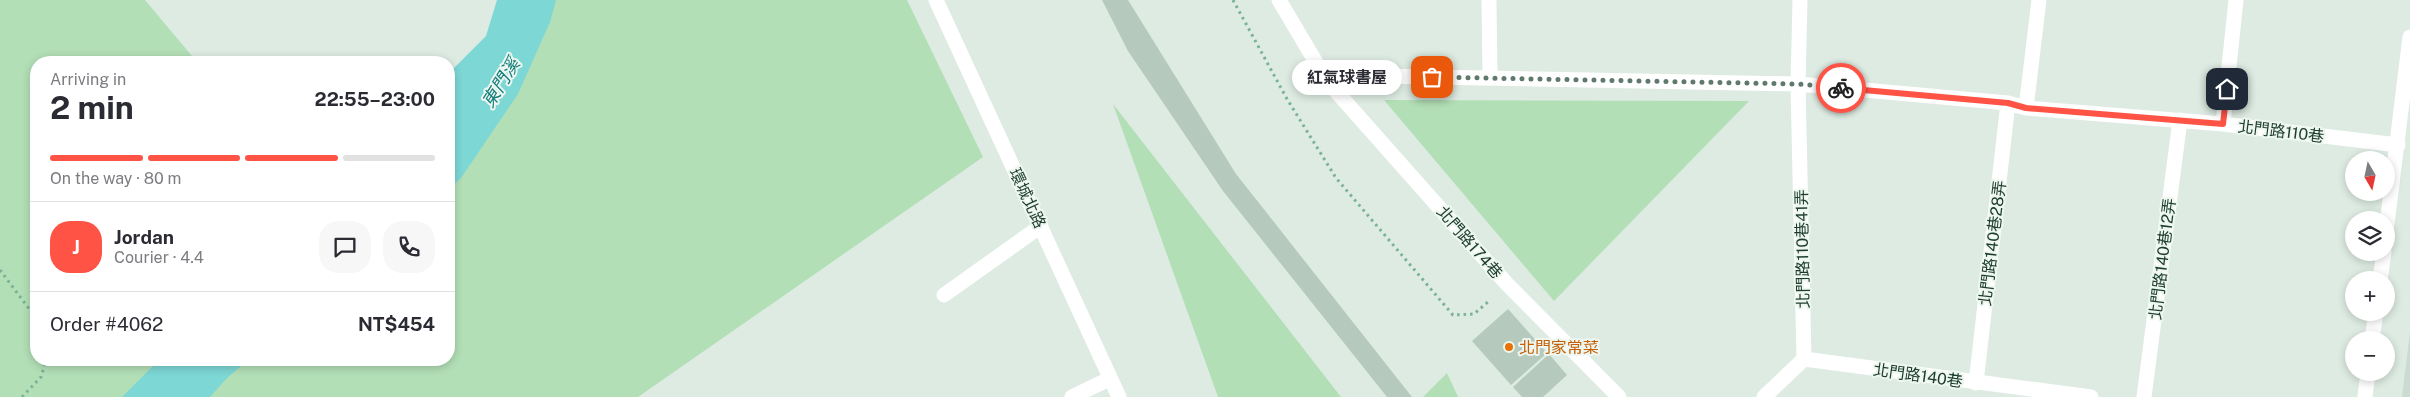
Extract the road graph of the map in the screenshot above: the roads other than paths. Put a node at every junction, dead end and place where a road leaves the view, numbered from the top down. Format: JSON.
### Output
{"nodes":[{"id":1,"x":936,"y":0,"type":"edge"},
{"id":2,"x":1280,"y":0,"type":"edge"},
{"id":3,"x":1489,"y":0,"type":"edge"},
{"id":4,"x":1800,"y":0,"type":"edge"},
{"id":5,"x":2039,"y":0,"type":"edge"},
{"id":6,"x":2236,"y":0,"type":"edge"},
{"id":7,"x":2410,"y":37,"type":"edge"},
{"id":8,"x":1490,"y":78,"type":"junction"},
{"id":9,"x":1328,"y":81,"type":"junction"},
{"id":10,"x":1798,"y":84,"type":"junction"},
{"id":11,"x":2008,"y":103,"type":"junction"},
{"id":12,"x":2026,"y":108,"type":"junction"},
{"id":13,"x":2180,"y":120,"type":"junction"},
{"id":14,"x":2223,"y":124,"type":"junction"},
{"id":15,"x":2398,"y":145,"type":"junction"},
{"id":16,"x":2389,"y":211,"type":"edge"},
{"id":17,"x":1041,"y":226,"type":"junction"},
{"id":18,"x":944,"y":295,"type":"dead end"},
{"id":19,"x":1804,"y":359,"type":"junction"},
{"id":20,"x":1109,"y":379,"type":"junction"},
{"id":21,"x":2367,"y":381,"type":"edge"},
{"id":22,"x":1976,"y":383,"type":"junction"},
{"id":23,"x":1072,"y":397,"type":"edge"},
{"id":24,"x":1119,"y":397,"type":"edge"},
{"id":25,"x":1619,"y":397,"type":"edge"},
{"id":26,"x":1764,"y":397,"type":"edge"},
{"id":27,"x":2091,"y":397,"type":"edge"},
{"id":28,"x":2144,"y":397,"type":"edge"},
{"id":29,"x":2365,"y":397,"type":"edge"}],
"edges":[{"from":1,"to":17,"type":"street","name":"環城北路"},
{"from":2,"to":9,"type":"street","name":"北門路174巷"},
{"from":3,"to":8,"type":"street"},
{"from":4,"to":10,"type":"street","name":"北門路110巷41弄"},
{"from":5,"to":12,"type":"street"},
{"from":6,"to":14,"type":"street"},
{"from":7,"to":15,"type":"street"},
{"from":8,"to":9,"type":"street","name":"北門路110巷"},
{"from":8,"to":10,"type":"street","name":"北門路110巷"},
{"from":9,"to":25,"type":"street","name":"北門路174巷"},
{"from":10,"to":11,"type":"street","name":"北門路110巷"},
{"from":10,"to":19,"type":"street","name":"北門路110巷41弄"},
{"from":11,"to":12,"type":"street","name":"北門路110巷"},
{"from":11,"to":22,"type":"street","name":"北門路140巷28弄"},
{"from":12,"to":13,"type":"street","name":"北門路110巷"},
{"from":13,"to":14,"type":"street","name":"北門路110巷"},
{"from":13,"to":28,"type":"street","name":"北門路140巷12弄"},
{"from":14,"to":15,"type":"street","name":"北門路110巷"},
{"from":15,"to":16,"type":"street"},
{"from":17,"to":18,"type":"street"},
{"from":17,"to":20,"type":"street","name":"環城北路"},
{"from":19,"to":22,"type":"street","name":"北門路140巷"},
{"from":19,"to":26,"type":"street"},
{"from":20,"to":23,"type":"street"},
{"from":20,"to":24,"type":"street","name":"環城北路"},
{"from":21,"to":29,"type":"street"},
{"from":22,"to":27,"type":"street","name":"北門路140巷"}]}
